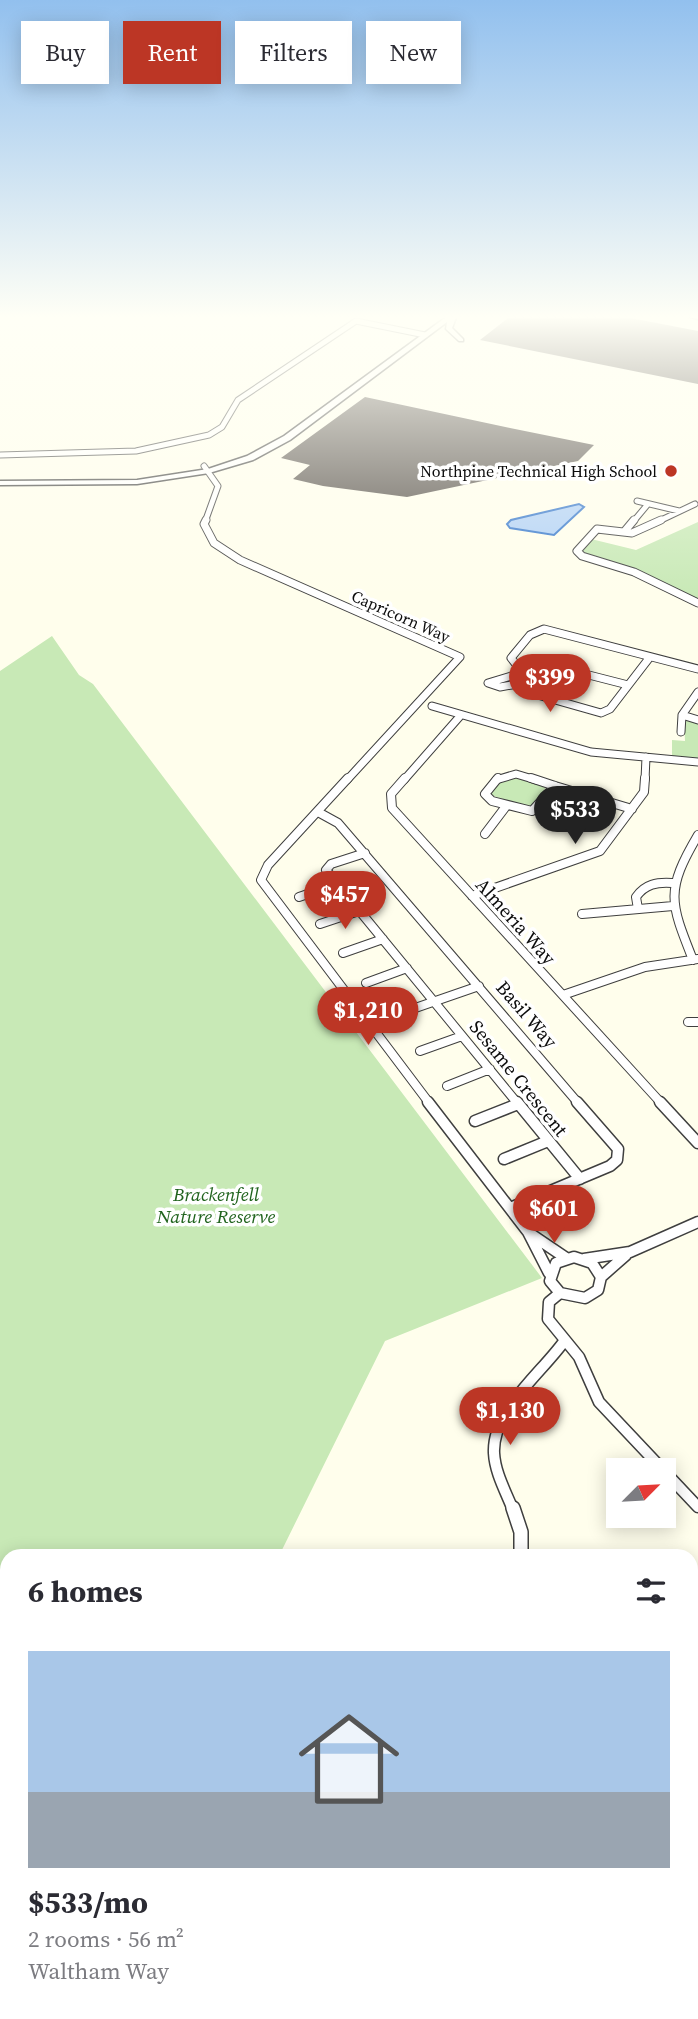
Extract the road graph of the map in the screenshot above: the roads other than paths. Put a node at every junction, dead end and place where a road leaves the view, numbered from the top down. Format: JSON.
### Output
{"nodes":[{"id":1,"x":233,"y":409,"type":"edge"},
{"id":2,"x":324,"y":409,"type":"edge"},
{"id":3,"x":293,"y":432,"type":"joint"},
{"id":4,"x":0,"y":455,"type":"edge"},
{"id":5,"x":207,"y":468,"type":"junction"},
{"id":6,"x":0,"y":483,"type":"edge"},
{"id":7,"x":637,"y":502,"type":"dead end"},
{"id":8,"x":648,"y":504,"type":"junction"},
{"id":9,"x":695,"y":505,"type":"dead end"},
{"id":10,"x":679,"y":512,"type":"junction"},
{"id":11,"x":624,"y":532,"type":"junction"},
{"id":12,"x":698,"y":603,"type":"edge"},
{"id":13,"x":650,"y":657,"type":"junction"},
{"id":14,"x":698,"y":669,"type":"edge"},
{"id":15,"x":521,"y":673,"type":"junction"},
{"id":16,"x":585,"y":674,"type":"dead end"},
{"id":17,"x":528,"y":682,"type":"junction"},
{"id":18,"x":628,"y":685,"type":"junction"},
{"id":19,"x":698,"y":692,"type":"edge"},
{"id":20,"x":432,"y":706,"type":"dead end"},
{"id":21,"x":461,"y":715,"type":"junction"},
{"id":22,"x":682,"y":715,"type":"junction"},
{"id":23,"x":698,"y":720,"type":"edge"},
{"id":24,"x":681,"y":732,"type":"dead end"},
{"id":25,"x":646,"y":757,"type":"junction"},
{"id":26,"x":698,"y":762,"type":"edge"},
{"id":27,"x":555,"y":786,"type":"junction"},
{"id":28,"x":507,"y":805,"type":"junction"},
{"id":29,"x":632,"y":809,"type":"junction"},
{"id":30,"x":317,"y":812,"type":"junction"},
{"id":31,"x":485,"y":834,"type":"dead end"},
{"id":32,"x":698,"y":835,"type":"edge"},
{"id":33,"x":365,"y":853,"type":"junction"},
{"id":34,"x":672,"y":883,"type":"junction"},
{"id":35,"x":337,"y":884,"type":"junction"},
{"id":36,"x":472,"y":896,"type":"junction"},
{"id":37,"x":299,"y":897,"type":"dead end"},
{"id":38,"x":673,"y":906,"type":"junction"},
{"id":39,"x":638,"y":909,"type":"junction"},
{"id":40,"x":359,"y":911,"type":"junction"},
{"id":41,"x":582,"y":914,"type":"dead end"},
{"id":42,"x":320,"y":924,"type":"dead end"},
{"id":43,"x":383,"y":939,"type":"junction"},
{"id":44,"x":343,"y":953,"type":"dead end"},
{"id":45,"x":695,"y":960,"type":"edge"},
{"id":46,"x":407,"y":968,"type":"junction"},
{"id":47,"x":366,"y":983,"type":"dead end"},
{"id":48,"x":479,"y":986,"type":"junction"},
{"id":49,"x":563,"y":996,"type":"junction"},
{"id":50,"x":434,"y":1002,"type":"junction"},
{"id":51,"x":369,"y":1024,"type":"junction"},
{"id":52,"x":462,"y":1036,"type":"junction"},
{"id":53,"x":420,"y":1051,"type":"dead end"},
{"id":54,"x":490,"y":1069,"type":"junction"},
{"id":55,"x":447,"y":1086,"type":"dead end"},
{"id":56,"x":518,"y":1104,"type":"junction"},
{"id":57,"x":475,"y":1121,"type":"dead end"},
{"id":58,"x":548,"y":1141,"type":"junction"},
{"id":59,"x":698,"y":1143,"type":"edge"},
{"id":60,"x":504,"y":1159,"type":"dead end"},
{"id":61,"x":580,"y":1179,"type":"junction"},
{"id":62,"x":510,"y":1208,"type":"junction"},
{"id":63,"x":698,"y":1222,"type":"edge"},
{"id":64,"x":528,"y":1232,"type":"junction"},
{"id":65,"x":630,"y":1252,"type":"junction"},
{"id":66,"x":566,"y":1258,"type":"junction"},
{"id":67,"x":584,"y":1259,"type":"junction"},
{"id":68,"x":550,"y":1273,"type":"junction"},
{"id":69,"x":601,"y":1277,"type":"junction"},
{"id":70,"x":560,"y":1293,"type":"junction"},
{"id":71,"x":565,"y":1340,"type":"junction"},
{"id":72,"x":698,"y":1507,"type":"edge"},
{"id":73,"x":522,"y":1549,"type":"edge"}],
"edges":[{"from":1,"to":4,"type":"street"},
{"from":2,"to":3,"type":"street"},
{"from":3,"to":5,"type":"street"},
{"from":5,"to":6,"type":"street"},
{"from":5,"to":30,"type":"street","name":"Capricorn Way"},
{"from":7,"to":8,"type":"street"},
{"from":8,"to":10,"type":"street"},
{"from":8,"to":11,"type":"street"},
{"from":9,"to":10,"type":"street"},
{"from":10,"to":11,"type":"street"},
{"from":11,"to":12,"type":"street"},
{"from":13,"to":14,"type":"street"},
{"from":13,"to":15,"type":"street"},
{"from":13,"to":18,"type":"street"},
{"from":15,"to":17,"type":"street"},
{"from":15,"to":17,"type":"street"},
{"from":16,"to":18,"type":"street"},
{"from":17,"to":18,"type":"street"},
{"from":19,"to":22,"type":"street"},
{"from":20,"to":21,"type":"street"},
{"from":21,"to":25,"type":"street"},
{"from":21,"to":36,"type":"street","name":"Almeria Way"},
{"from":22,"to":23,"type":"street"},
{"from":22,"to":24,"type":"street"},
{"from":25,"to":26,"type":"street"},
{"from":25,"to":29,"type":"street"},
{"from":27,"to":28,"type":"street"},
{"from":27,"to":28,"type":"street"},
{"from":27,"to":29,"type":"street"},
{"from":28,"to":31,"type":"street"},
{"from":29,"to":36,"type":"street"},
{"from":30,"to":33,"type":"street","name":"Basil Way"},
{"from":30,"to":51,"type":"street","name":"Capricorn Way"},
{"from":32,"to":34,"type":"street"},
{"from":33,"to":35,"type":"street"},
{"from":33,"to":48,"type":"street","name":"Basil Way"},
{"from":34,"to":38,"type":"street"},
{"from":34,"to":39,"type":"street"},
{"from":35,"to":37,"type":"street"},
{"from":35,"to":40,"type":"street","name":"Sesame Crescent"},
{"from":36,"to":49,"type":"street","name":"Almeria Way"},
{"from":38,"to":39,"type":"street"},
{"from":38,"to":45,"type":"street"},
{"from":39,"to":41,"type":"street"},
{"from":40,"to":42,"type":"street"},
{"from":40,"to":43,"type":"street","name":"Sesame Crescent"},
{"from":43,"to":44,"type":"street"},
{"from":43,"to":46,"type":"street","name":"Sesame Crescent"},
{"from":45,"to":49,"type":"street"},
{"from":46,"to":47,"type":"street"},
{"from":46,"to":50,"type":"street","name":"Sesame Crescent"},
{"from":48,"to":50,"type":"street"},
{"from":48,"to":61,"type":"street","name":"Basil Way"},
{"from":49,"to":59,"type":"street","name":"Almeria Way"},
{"from":50,"to":51,"type":"street"},
{"from":50,"to":52,"type":"street","name":"Sesame Crescent"},
{"from":51,"to":62,"type":"street"},
{"from":52,"to":53,"type":"street"},
{"from":52,"to":54,"type":"street","name":"Sesame Crescent"},
{"from":54,"to":55,"type":"street"},
{"from":54,"to":56,"type":"street","name":"Sesame Crescent"},
{"from":56,"to":57,"type":"street"},
{"from":56,"to":58,"type":"street","name":"Sesame Crescent"},
{"from":58,"to":60,"type":"street"},
{"from":58,"to":61,"type":"street","name":"Sesame Crescent"},
{"from":61,"to":62,"type":"street","name":"Basil Way"},
{"from":62,"to":64,"type":"street"},
{"from":63,"to":65,"type":"street"},
{"from":64,"to":66,"type":"street"},
{"from":64,"to":68,"type":"street"},
{"from":65,"to":67,"type":"street"},
{"from":65,"to":69,"type":"street"},
{"from":66,"to":67,"type":"street"},
{"from":66,"to":68,"type":"street"},
{"from":67,"to":69,"type":"street"},
{"from":68,"to":70,"type":"street"},
{"from":69,"to":70,"type":"street"},
{"from":70,"to":71,"type":"street"},
{"from":71,"to":72,"type":"street"},
{"from":71,"to":73,"type":"street"}]}
